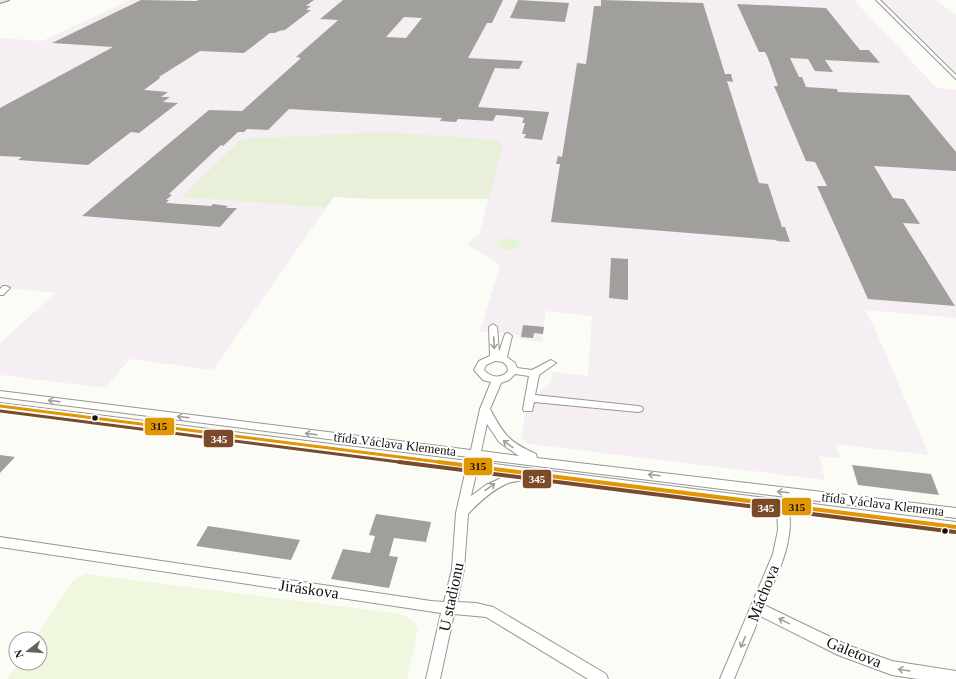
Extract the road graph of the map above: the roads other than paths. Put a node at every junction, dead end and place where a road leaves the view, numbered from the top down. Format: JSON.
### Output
{"nodes":[{"id":1,"x":7,"y":0,"type":"edge"},
{"id":2,"x":878,"y":0,"type":"edge"},
{"id":3,"x":0,"y":2,"type":"edge"},
{"id":4,"x":956,"y":78,"type":"edge"},
{"id":5,"x":493,"y":327,"type":"dead end"},
{"id":6,"x":508,"y":336,"type":"dead end"},
{"id":7,"x":501,"y":355,"type":"junction"},
{"id":8,"x":551,"y":363,"type":"dead end"},
{"id":9,"x":513,"y":371,"type":"junction"},
{"id":10,"x":534,"y":373,"type":"junction"},
{"id":11,"x":497,"y":380,"type":"junction"},
{"id":12,"x":0,"y":394,"type":"edge"},
{"id":13,"x":530,"y":398,"type":"junction"},
{"id":14,"x":0,"y":406,"type":"edge"},
{"id":15,"x":485,"y":409,"type":"junction"},
{"id":16,"x":528,"y":409,"type":"dead end"},
{"id":17,"x":638,"y":409,"type":"dead end"},
{"id":18,"x":475,"y":454,"type":"junction"},
{"id":19,"x":543,"y":461,"type":"junction"},
{"id":20,"x":472,"y":466,"type":"junction"},
{"id":21,"x":538,"y":474,"type":"junction"},
{"id":22,"x":782,"y":505,"type":"junction"},
{"id":23,"x":956,"y":513,"type":"edge"},
{"id":24,"x":462,"y":514,"type":"junction"},
{"id":25,"x":956,"y":527,"type":"edge"},
{"id":26,"x":0,"y":542,"type":"edge"},
{"id":27,"x":448,"y":607,"type":"junction"},
{"id":28,"x":757,"y":608,"type":"junction"},
{"id":29,"x":956,"y":678,"type":"edge"},
{"id":30,"x":433,"y":679,"type":"edge"},
{"id":31,"x":601,"y":679,"type":"edge"},
{"id":32,"x":727,"y":679,"type":"edge"}],
"edges":[{"from":1,"to":3,"type":"main road"},
{"from":2,"to":4,"type":"street"},
{"from":5,"to":7,"type":"street","one_way":true},
{"from":6,"to":7,"type":"street"},
{"from":7,"to":9,"type":"street"},
{"from":7,"to":11,"type":"street"},
{"from":8,"to":10,"type":"street"},
{"from":9,"to":10,"type":"street"},
{"from":9,"to":11,"type":"street"},
{"from":10,"to":13,"type":"street"},
{"from":11,"to":15,"type":"street","name":"U stadionu"},
{"from":18,"to":12,"type":"street","name":"třída Václava Klementa","one_way":true},
{"from":13,"to":16,"type":"street"},
{"from":13,"to":17,"type":"street"},
{"from":14,"to":20,"type":"street","name":"třída Václava Klementa"},
{"from":15,"to":18,"type":"street","name":"U stadionu"},
{"from":19,"to":15,"type":"street","one_way":true},
{"from":18,"to":19,"type":"street","name":"třída Václava Klementa"},
{"from":18,"to":20,"type":"street","name":"U stadionu"},
{"from":23,"to":19,"type":"street","name":"třída Václava Klementa","one_way":true},
{"from":20,"to":21,"type":"street","name":"třída Václava Klementa"},
{"from":20,"to":24,"type":"street","name":"U stadionu"},
{"from":21,"to":22,"type":"street","name":"třída Václava Klementa"},
{"from":24,"to":21,"type":"street","one_way":true},
{"from":22,"to":25,"type":"street","name":"třída Václava Klementa"},
{"from":22,"to":28,"type":"street","name":"Máchova"},
{"from":24,"to":27,"type":"street","name":"U stadionu"},
{"from":26,"to":27,"type":"street","name":"Jiráskova"},
{"from":27,"to":30,"type":"street","name":"U stadionu"},
{"from":27,"to":31,"type":"street","name":"Jiráskova"},
{"from":29,"to":28,"type":"street","name":"Galetova","one_way":true},
{"from":28,"to":32,"type":"street","name":"Máchova","one_way":true}]}
